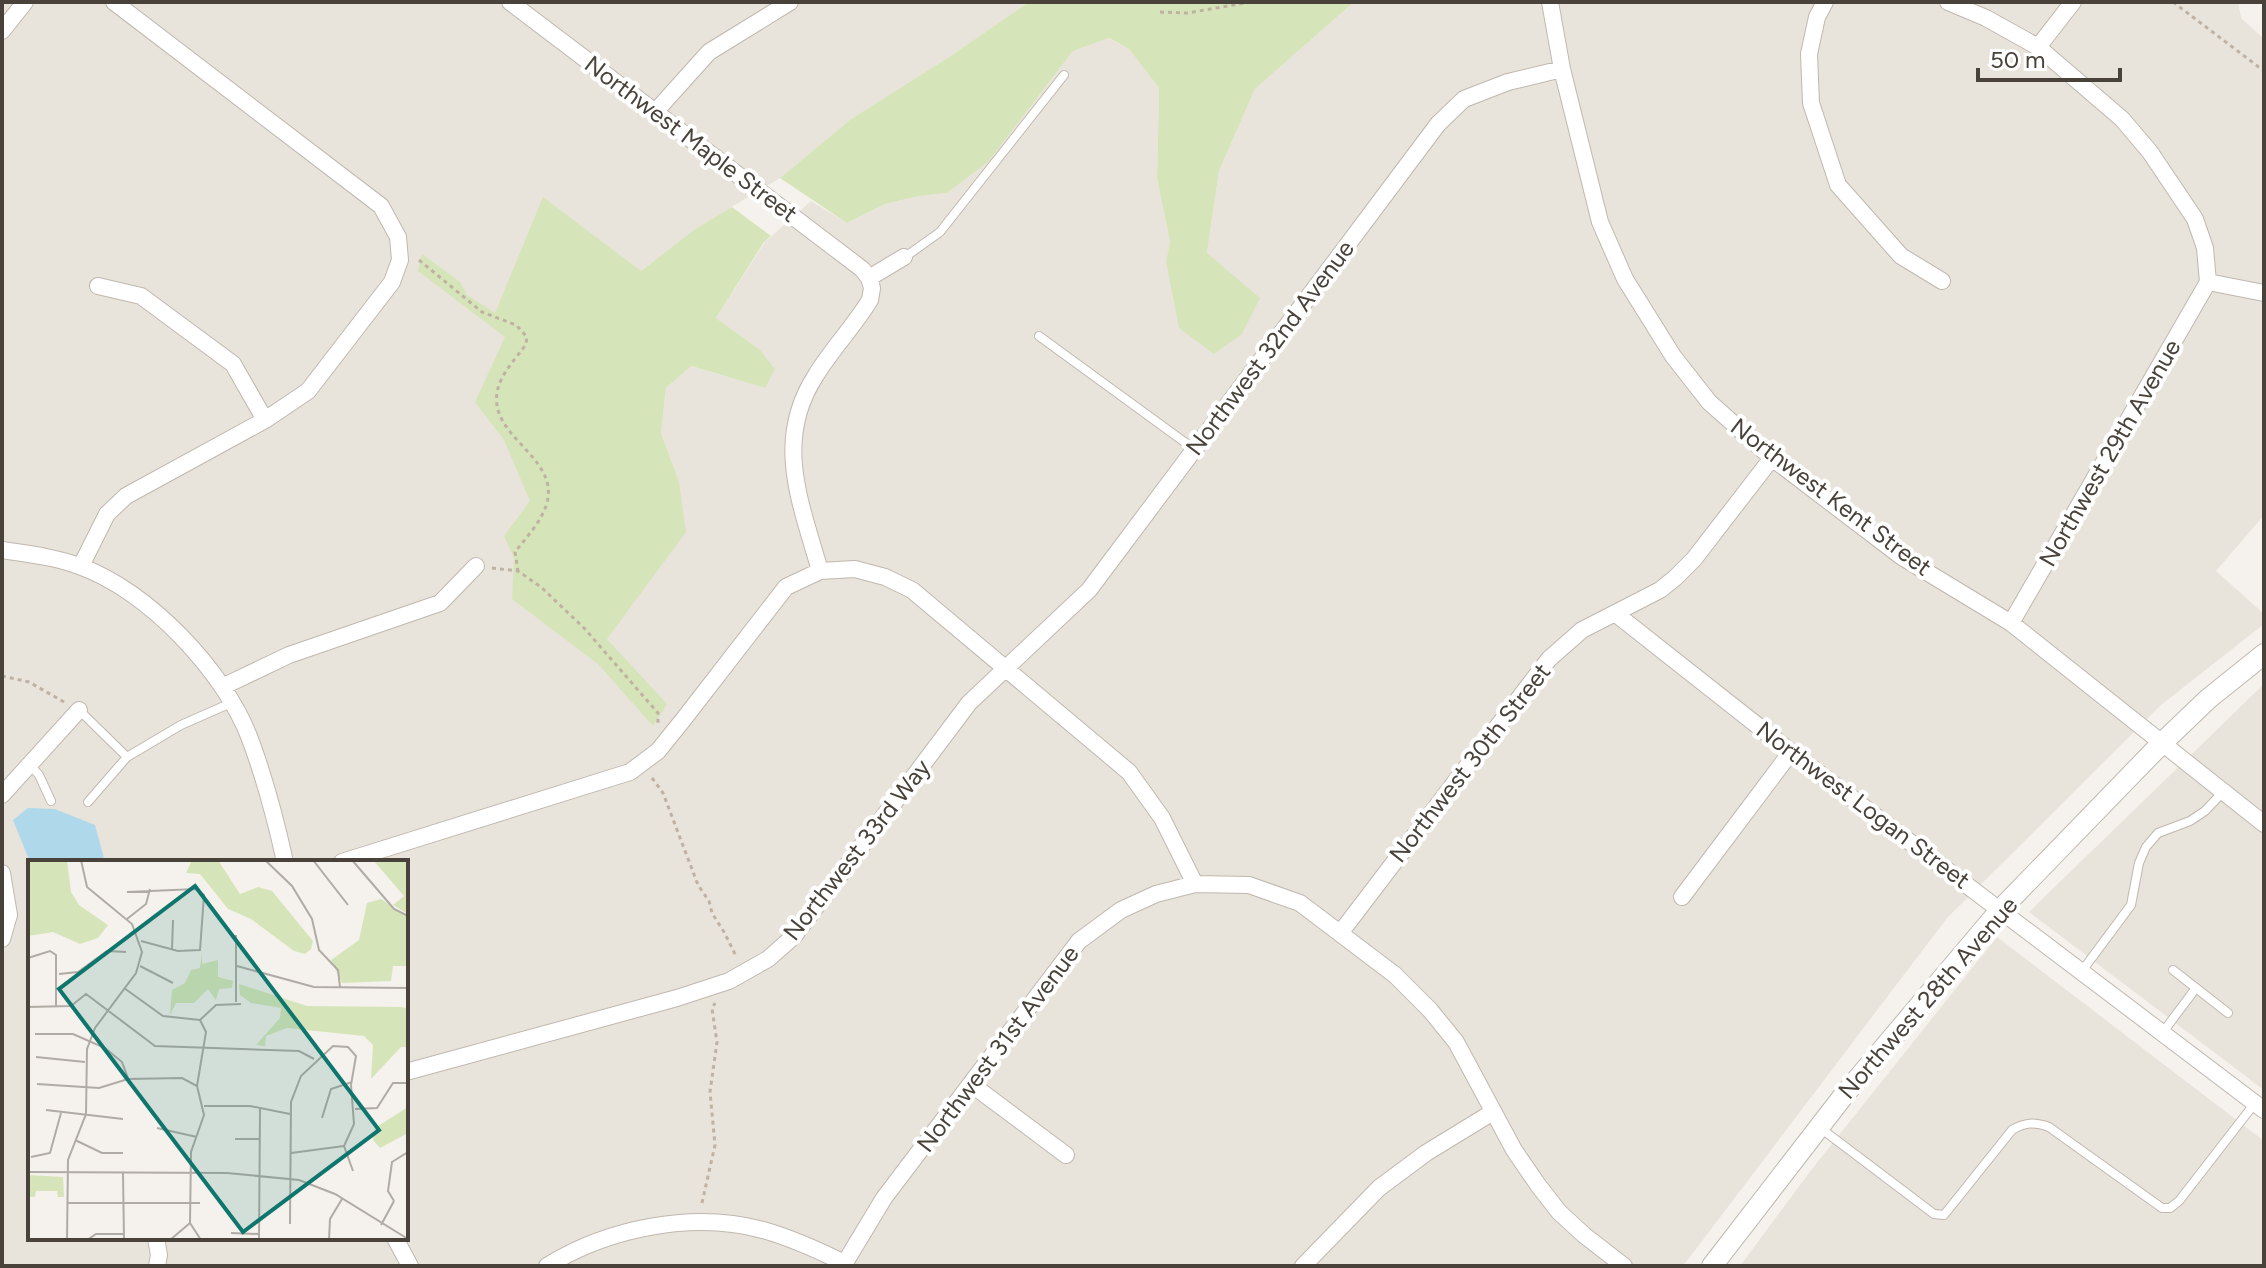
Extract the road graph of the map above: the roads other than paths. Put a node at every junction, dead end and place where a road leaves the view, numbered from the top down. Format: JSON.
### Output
{"nodes":[{"id":1,"x":25,"y":2,"type":"edge"},
{"id":2,"x":114,"y":2,"type":"edge"},
{"id":3,"x":510,"y":2,"type":"edge"},
{"id":4,"x":790,"y":2,"type":"edge"},
{"id":5,"x":1550,"y":2,"type":"edge"},
{"id":6,"x":1825,"y":2,"type":"edge"},
{"id":7,"x":1948,"y":2,"type":"edge"},
{"id":8,"x":2073,"y":2,"type":"edge"},
{"id":9,"x":2,"y":31,"type":"edge"},
{"id":10,"x":2038,"y":47,"type":"junction"},
{"id":11,"x":1562,"y":69,"type":"junction"},
{"id":12,"x":1064,"y":75,"type":"dead end"},
{"id":13,"x":656,"y":111,"type":"junction"},
{"id":14,"x":904,"y":257,"type":"joint"},
{"id":15,"x":869,"y":278,"type":"junction"},
{"id":16,"x":1942,"y":281,"type":"dead end"},
{"id":17,"x":2208,"y":282,"type":"junction"},
{"id":18,"x":98,"y":286,"type":"dead end"},
{"id":19,"x":2264,"y":293,"type":"edge"},
{"id":20,"x":1039,"y":336,"type":"dead end"},
{"id":21,"x":265,"y":420,"type":"junction"},
{"id":22,"x":1194,"y":449,"type":"junction"},
{"id":23,"x":1772,"y":458,"type":"junction"},
{"id":24,"x":2,"y":550,"type":"edge"},
{"id":25,"x":81,"y":566,"type":"junction"},
{"id":26,"x":476,"y":566,"type":"road end"},
{"id":27,"x":820,"y":571,"type":"junction"},
{"id":28,"x":1616,"y":614,"type":"junction"},
{"id":29,"x":2011,"y":623,"type":"junction"},
{"id":30,"x":2264,"y":654,"type":"edge"},
{"id":31,"x":1004,"y":669,"type":"junction"},
{"id":32,"x":224,"y":686,"type":"junction"},
{"id":33,"x":232,"y":702,"type":"junction"},
{"id":34,"x":79,"y":710,"type":"joint"},
{"id":35,"x":2161,"y":744,"type":"junction"},
{"id":36,"x":1791,"y":752,"type":"junction"},
{"id":37,"x":127,"y":757,"type":"junction"},
{"id":38,"x":30,"y":765,"type":"junction"},
{"id":39,"x":2222,"y":793,"type":"junction"},
{"id":40,"x":2,"y":795,"type":"edge"},
{"id":41,"x":51,"y":801,"type":"dead end"},
{"id":42,"x":88,"y":802,"type":"dead end"},
{"id":43,"x":2264,"y":824,"type":"edge"},
{"id":44,"x":284,"y":860,"type":"edge"},
{"id":45,"x":348,"y":860,"type":"edge"},
{"id":46,"x":2,"y":873,"type":"edge"},
{"id":47,"x":1195,"y":884,"type":"junction"},
{"id":48,"x":1682,"y":897,"type":"dead end"},
{"id":49,"x":2001,"y":909,"type":"junction"},
{"id":50,"x":1341,"y":932,"type":"junction"},
{"id":51,"x":2,"y":939,"type":"edge"},
{"id":52,"x":2173,"y":970,"type":"dead end"},
{"id":53,"x":2082,"y":971,"type":"junction"},
{"id":54,"x":2196,"y":988,"type":"junction"},
{"id":55,"x":2228,"y":1013,"type":"dead end"},
{"id":56,"x":2163,"y":1032,"type":"junction"},
{"id":57,"x":408,"y":1071,"type":"edge"},
{"id":58,"x":971,"y":1084,"type":"junction"},
{"id":59,"x":2259,"y":1106,"type":"edge"},
{"id":60,"x":1493,"y":1112,"type":"junction"},
{"id":61,"x":1819,"y":1127,"type":"junction"},
{"id":62,"x":1066,"y":1155,"type":"dead end"},
{"id":63,"x":156,"y":1240,"type":"edge"},
{"id":64,"x":396,"y":1240,"type":"edge"},
{"id":65,"x":843,"y":1264,"type":"edge"},
{"id":66,"x":157,"y":1266,"type":"edge"},
{"id":67,"x":410,"y":1266,"type":"edge"},
{"id":68,"x":547,"y":1266,"type":"edge"},
{"id":69,"x":1303,"y":1266,"type":"edge"},
{"id":70,"x":1624,"y":1266,"type":"edge"},
{"id":71,"x":1712,"y":1266,"type":"edge"}],
"edges":[{"from":1,"to":9,"type":"street"},
{"from":2,"to":21,"type":"street"},
{"from":3,"to":13,"type":"street","name":"Northwest Maple Street"},
{"from":4,"to":13,"type":"street"},
{"from":5,"to":11,"type":"street","name":"Northwest Kent Street"},
{"from":6,"to":16,"type":"street"},
{"from":7,"to":10,"type":"street"},
{"from":8,"to":10,"type":"street"},
{"from":10,"to":17,"type":"street"},
{"from":11,"to":22,"type":"street","name":"Northwest 32nd Avenue"},
{"from":11,"to":23,"type":"street","name":"Northwest Kent Street"},
{"from":12,"to":14,"type":"lane"},
{"from":13,"to":15,"type":"street","name":"Northwest Maple Street"},
{"from":14,"to":15,"type":"street"},
{"from":15,"to":27,"type":"street"},
{"from":17,"to":19,"type":"street"},
{"from":17,"to":29,"type":"street","name":"Northwest 29th Avenue"},
{"from":18,"to":21,"type":"street"},
{"from":20,"to":22,"type":"lane"},
{"from":21,"to":25,"type":"street"},
{"from":22,"to":31,"type":"street","name":"Northwest 32nd Avenue"},
{"from":23,"to":28,"type":"street","name":"Northwest 30th Street"},
{"from":23,"to":29,"type":"street","name":"Northwest Kent Street"},
{"from":24,"to":25,"type":"street"},
{"from":25,"to":32,"type":"street"},
{"from":26,"to":32,"type":"street"},
{"from":27,"to":31,"type":"street"},
{"from":27,"to":45,"type":"street"},
{"from":28,"to":36,"type":"street","name":"Northwest Logan Street"},
{"from":28,"to":50,"type":"street","name":"Northwest 30th Street"},
{"from":29,"to":35,"type":"street","name":"Northwest Kent Street"},
{"from":30,"to":35,"type":"street","name":"Northwest 28th Avenue"},
{"from":31,"to":47,"type":"street"},
{"from":31,"to":57,"type":"street","name":"Northwest 33rd Way"},
{"from":32,"to":33,"type":"street"},
{"from":33,"to":37,"type":"lane"},
{"from":33,"to":44,"type":"street"},
{"from":34,"to":37,"type":"lane"},
{"from":34,"to":38,"type":"street"},
{"from":35,"to":39,"type":"street","name":"Northwest Kent Street"},
{"from":35,"to":49,"type":"street","name":"Northwest 28th Avenue"},
{"from":36,"to":48,"type":"street"},
{"from":36,"to":49,"type":"street","name":"Northwest Logan Street"},
{"from":37,"to":42,"type":"lane"},
{"from":38,"to":40,"type":"street"},
{"from":38,"to":41,"type":"lane"},
{"from":39,"to":43,"type":"street","name":"Northwest Kent Street"},
{"from":39,"to":53,"type":"lane"},
{"from":46,"to":51,"type":"street"},
{"from":47,"to":50,"type":"street","name":"Northwest 31st Avenue"},
{"from":47,"to":58,"type":"street","name":"Northwest 31st Avenue"},
{"from":49,"to":53,"type":"street","name":"Northwest Logan Street"},
{"from":49,"to":61,"type":"street","name":"Northwest 28th Avenue"},
{"from":50,"to":60,"type":"street","name":"Northwest 31st Avenue"},
{"from":52,"to":54,"type":"lane"},
{"from":53,"to":56,"type":"street","name":"Northwest Logan Street"},
{"from":54,"to":55,"type":"lane"},
{"from":54,"to":56,"type":"lane"},
{"from":56,"to":59,"type":"street","name":"Northwest Logan Street"},
{"from":58,"to":62,"type":"street"},
{"from":58,"to":65,"type":"street","name":"Northwest 31st Avenue"},
{"from":59,"to":61,"type":"lane"},
{"from":60,"to":69,"type":"street"},
{"from":60,"to":70,"type":"street","name":"Northwest 31st Avenue"},
{"from":61,"to":71,"type":"street","name":"Northwest 28th Avenue"},
{"from":63,"to":66,"type":"street"},
{"from":64,"to":67,"type":"street"},
{"from":65,"to":68,"type":"street"}]}
